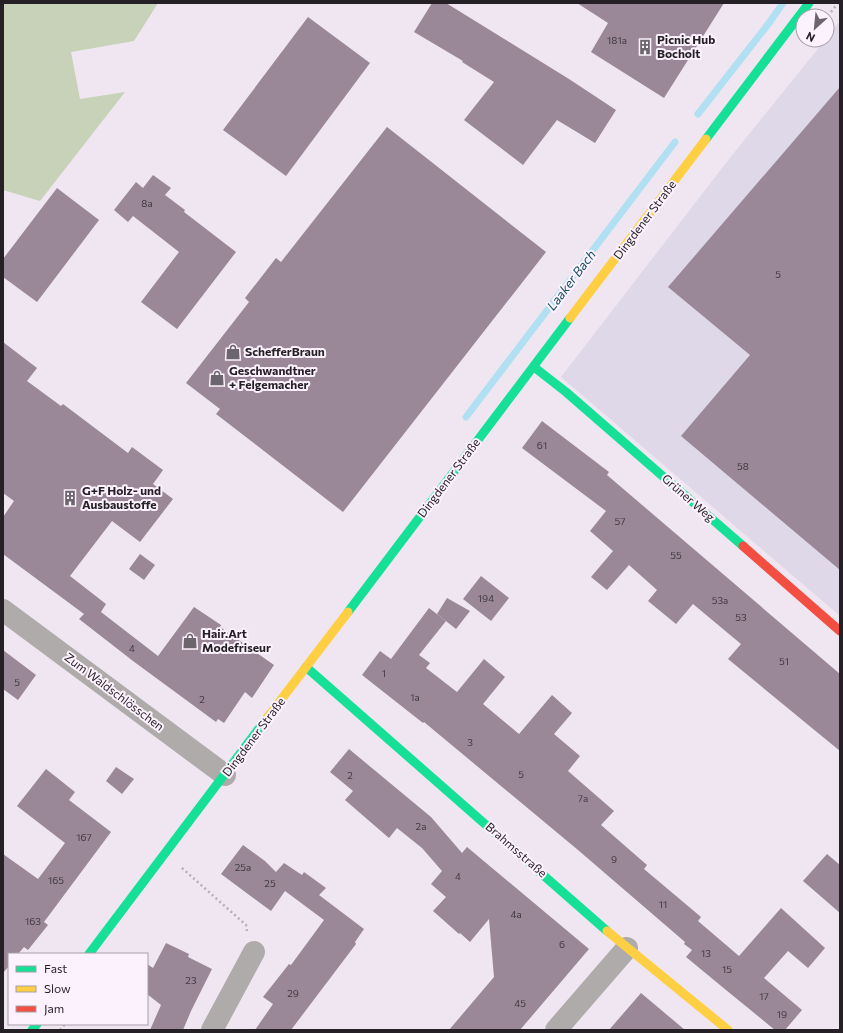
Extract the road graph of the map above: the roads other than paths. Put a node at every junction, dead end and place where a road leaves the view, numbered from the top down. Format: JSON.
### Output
{"nodes":[{"id":1,"x":809,"y":3,"type":"edge"},
{"id":2,"x":534,"y":366,"type":"junction"},
{"id":3,"x":3,"y":610,"type":"edge"},
{"id":4,"x":840,"y":631,"type":"edge"},
{"id":5,"x":306,"y":667,"type":"junction"},
{"id":6,"x":224,"y":775,"type":"junction"},
{"id":7,"x":627,"y":948,"type":"junction"},
{"id":8,"x":254,"y":952,"type":"road end"},
{"id":9,"x":90,"y":953,"type":"edge"},
{"id":10,"x":212,"y":1030,"type":"edge"},
{"id":11,"x":556,"y":1030,"type":"edge"},
{"id":12,"x":728,"y":1030,"type":"edge"}],
"edges":[{"from":1,"to":2,"type":"main road","name":"Dingdener Straße"},
{"from":2,"to":4,"type":"main road","name":"Grüner Weg"},
{"from":2,"to":5,"type":"main road","name":"Dingdener Straße"},
{"from":3,"to":6,"type":"street","name":"Zum Waldschlösschen"},
{"from":5,"to":6,"type":"main road","name":"Dingdener Straße"},
{"from":5,"to":7,"type":"main road","name":"Brahmsstraße"},
{"from":6,"to":9,"type":"main road","name":"Dingdener Straße"},
{"from":7,"to":11,"type":"street"},
{"from":7,"to":12,"type":"main road","name":"Brahmsstraße"},
{"from":8,"to":10,"type":"street"}]}
